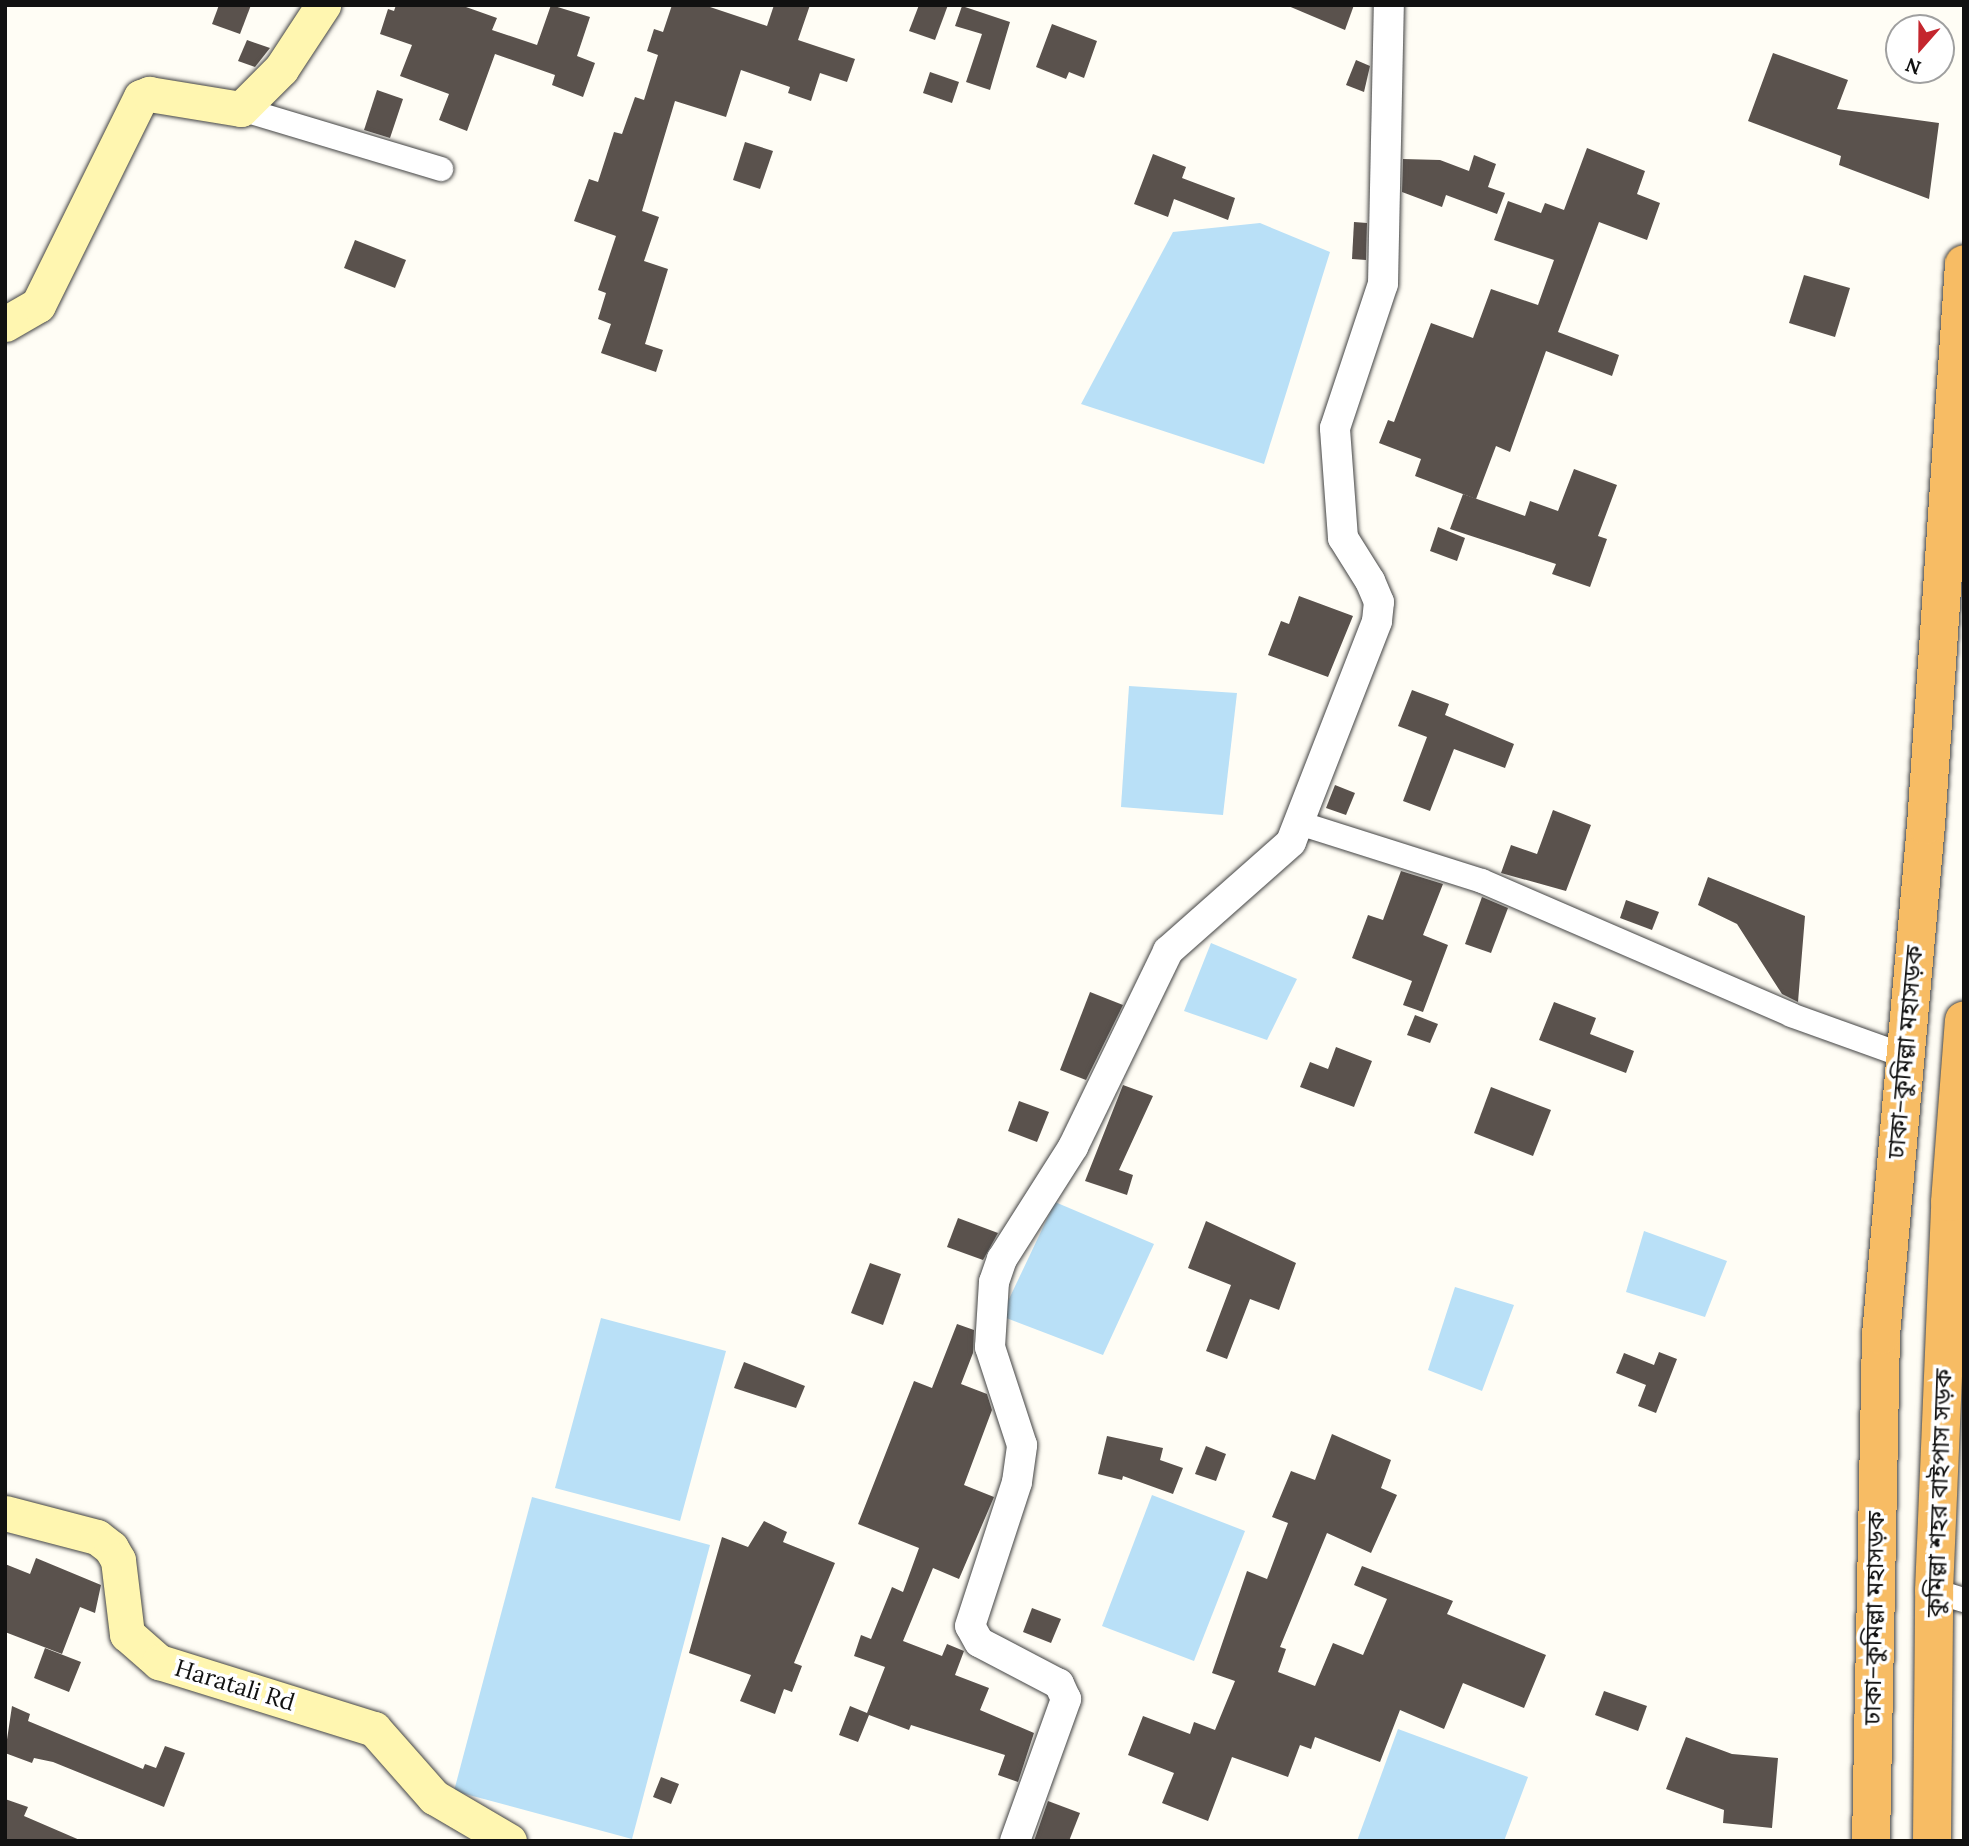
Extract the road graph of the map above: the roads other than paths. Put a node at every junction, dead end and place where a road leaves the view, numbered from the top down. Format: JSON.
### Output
{"nodes":[{"id":1,"x":323,"y":5,"type":"edge"},
{"id":2,"x":1389,"y":5,"type":"edge"},
{"id":3,"x":241,"y":109,"type":"junction"},
{"id":4,"x":441,"y":169,"type":"dead end"},
{"id":5,"x":1964,"y":264,"type":"edge"},
{"id":6,"x":5,"y":324,"type":"edge"},
{"id":7,"x":1957,"y":460,"type":"edge"},
{"id":8,"x":1298,"y":823,"type":"junction"},
{"id":9,"x":1964,"y":1021,"type":"edge"},
{"id":10,"x":1905,"y":1056,"type":"junction"},
{"id":11,"x":1957,"y":1205,"type":"edge"},
{"id":12,"x":5,"y":1513,"type":"edge"},
{"id":13,"x":1949,"y":1596,"type":"edge"},
{"id":14,"x":509,"y":1841,"type":"edge"},
{"id":15,"x":1015,"y":1841,"type":"edge"},
{"id":16,"x":1871,"y":1841,"type":"edge"},
{"id":17,"x":1932,"y":1841,"type":"edge"}],
"edges":[{"from":1,"to":3,"type":"main road"},
{"from":2,"to":8,"type":"street"},
{"from":3,"to":4,"type":"street"},
{"from":3,"to":6,"type":"main road"},
{"from":5,"to":7,"type":"highway","name":"ঢাকা–কুমিল্লা মহাসড়ক"},
{"from":7,"to":10,"type":"highway","name":"ঢাকা–কুমিল্লা মহাসড়ক"},
{"from":8,"to":10,"type":"street"},
{"from":8,"to":15,"type":"street"},
{"from":9,"to":11,"type":"highway","name":"কুমিল্লা শহর বাইপাস সড়ক"},
{"from":10,"to":16,"type":"highway","name":"ঢাকা–কুমিল্লা মহাসড়ক"},
{"from":11,"to":13,"type":"highway","name":"কুমিল্লা শহর বাইপাস সড়ক"},
{"from":12,"to":14,"type":"main road","name":"Haratali Rd"},
{"from":13,"to":17,"type":"highway","name":"কুমিল্লা শহর বাইপাস সড়ক"}]}
